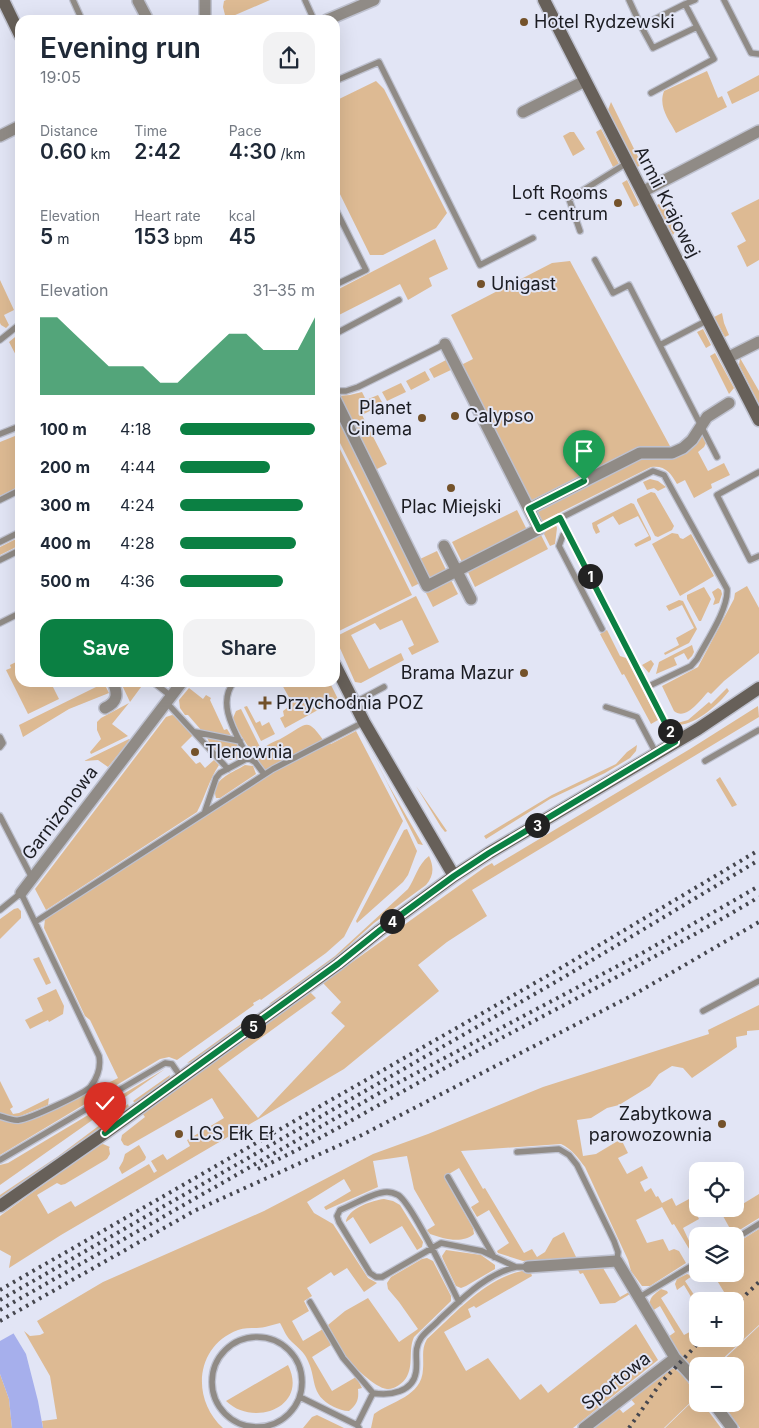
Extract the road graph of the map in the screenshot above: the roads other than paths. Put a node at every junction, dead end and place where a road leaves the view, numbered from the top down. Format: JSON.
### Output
{"nodes":[{"id":1,"x":3,"y":0,"type":"edge"},
{"id":2,"x":73,"y":0,"type":"edge"},
{"id":3,"x":138,"y":0,"type":"edge"},
{"id":4,"x":305,"y":0,"type":"edge"},
{"id":5,"x":374,"y":0,"type":"edge"},
{"id":6,"x":544,"y":0,"type":"edge"},
{"id":7,"x":629,"y":0,"type":"edge"},
{"id":8,"x":695,"y":0,"type":"edge"},
{"id":9,"x":724,"y":0,"type":"edge"},
{"id":10,"x":207,"y":1,"type":"edge"},
{"id":11,"x":685,"y":4,"type":"junction"},
{"id":12,"x":80,"y":15,"type":"edge"},
{"id":13,"x":146,"y":15,"type":"edge"},
{"id":14,"x":204,"y":15,"type":"edge"},
{"id":15,"x":312,"y":15,"type":"edge"},
{"id":16,"x":339,"y":15,"type":"edge"},
{"id":17,"x":15,"y":25,"type":"edge"},
{"id":18,"x":641,"y":26,"type":"junction"},
{"id":19,"x":696,"y":27,"type":"junction"},
{"id":20,"x":759,"y":54,"type":"edge"},
{"id":21,"x":340,"y":79,"type":"edge"},
{"id":22,"x":585,"y":81,"type":"junction"},
{"id":23,"x":651,"y":94,"type":"dead end"},
{"id":24,"x":523,"y":112,"type":"dead end"},
{"id":25,"x":15,"y":128,"type":"edge"},
{"id":26,"x":759,"y":131,"type":"edge"},
{"id":27,"x":0,"y":136,"type":"edge"},
{"id":28,"x":627,"y":163,"type":"junction"},
{"id":29,"x":642,"y":192,"type":"junction"},
{"id":30,"x":340,"y":218,"type":"edge"},
{"id":31,"x":580,"y":231,"type":"dead end"},
{"id":32,"x":533,"y":238,"type":"dead end"},
{"id":33,"x":595,"y":260,"type":"dead end"},
{"id":34,"x":340,"y":283,"type":"edge"},
{"id":35,"x":398,"y":300,"type":"dead end"},
{"id":36,"x":708,"y":320,"type":"junction"},
{"id":37,"x":15,"y":328,"type":"edge"},
{"id":38,"x":340,"y":331,"type":"edge"},
{"id":39,"x":0,"y":338,"type":"edge"},
{"id":40,"x":759,"y":342,"type":"edge"},
{"id":41,"x":445,"y":344,"type":"joint"},
{"id":42,"x":660,"y":345,"type":"junction"},
{"id":43,"x":727,"y":358,"type":"junction"},
{"id":44,"x":340,"y":391,"type":"edge"},
{"id":45,"x":729,"y":403,"type":"dead end"},
{"id":46,"x":340,"y":409,"type":"edge"},
{"id":47,"x":758,"y":417,"type":"edge"},
{"id":48,"x":701,"y":425,"type":"junction"},
{"id":49,"x":15,"y":428,"type":"edge"},
{"id":50,"x":0,"y":434,"type":"edge"},
{"id":51,"x":717,"y":457,"type":"dead end"},
{"id":52,"x":759,"y":472,"type":"edge"},
{"id":53,"x":15,"y":492,"type":"edge"},
{"id":54,"x":0,"y":500,"type":"edge"},
{"id":55,"x":529,"y":509,"type":"junction"},
{"id":56,"x":560,"y":518,"type":"junction"},
{"id":57,"x":539,"y":529,"type":"junction"},
{"id":58,"x":568,"y":532,"type":"junction"},
{"id":59,"x":15,"y":534,"type":"edge"},
{"id":60,"x":0,"y":542,"type":"edge"},
{"id":61,"x":444,"y":546,"type":"dead end"},
{"id":62,"x":15,"y":552,"type":"edge"},
{"id":63,"x":759,"y":556,"type":"edge"},
{"id":64,"x":0,"y":560,"type":"edge"},
{"id":65,"x":457,"y":571,"type":"junction"},
{"id":66,"x":471,"y":599,"type":"dead end"},
{"id":67,"x":15,"y":616,"type":"edge"},
{"id":68,"x":0,"y":623,"type":"edge"},
{"id":69,"x":602,"y":629,"type":"dead end"},
{"id":70,"x":340,"y":675,"type":"edge"},
{"id":71,"x":116,"y":687,"type":"edge"},
{"id":72,"x":157,"y":687,"type":"edge"},
{"id":73,"x":178,"y":687,"type":"edge"},
{"id":74,"x":231,"y":687,"type":"edge"},
{"id":75,"x":384,"y":687,"type":"dead end"},
{"id":76,"x":647,"y":687,"type":"junction"},
{"id":77,"x":759,"y":688,"type":"edge"},
{"id":78,"x":169,"y":700,"type":"junction"},
{"id":79,"x":354,"y":703,"type":"junction"},
{"id":80,"x":606,"y":707,"type":"dead end"},
{"id":81,"x":105,"y":708,"type":"dead end"},
{"id":82,"x":364,"y":722,"type":"junction"},
{"id":83,"x":759,"y":730,"type":"edge"},
{"id":84,"x":195,"y":732,"type":"junction"},
{"id":85,"x":0,"y":737,"type":"edge"},
{"id":86,"x":240,"y":741,"type":"junction"},
{"id":87,"x":675,"y":742,"type":"junction"},
{"id":88,"x":0,"y":747,"type":"edge"},
{"id":89,"x":656,"y":753,"type":"junction"},
{"id":90,"x":248,"y":758,"type":"junction"},
{"id":91,"x":704,"y":761,"type":"dead end"},
{"id":92,"x":228,"y":769,"type":"junction"},
{"id":93,"x":264,"y":774,"type":"junction"},
{"id":94,"x":205,"y":811,"type":"junction"},
{"id":95,"x":0,"y":816,"type":"edge"},
{"id":96,"x":454,"y":876,"type":"junction"},
{"id":97,"x":32,"y":879,"type":"junction"},
{"id":98,"x":18,"y":896,"type":"junction"},
{"id":99,"x":0,"y":910,"type":"edge"},
{"id":100,"x":35,"y":922,"type":"junction"},
{"id":101,"x":759,"y":980,"type":"edge"},
{"id":102,"x":703,"y":1011,"type":"dead end"},
{"id":103,"x":181,"y":1077,"type":"junction"},
{"id":104,"x":0,"y":1116,"type":"edge"},
{"id":105,"x":517,"y":1152,"type":"dead end"},
{"id":106,"x":0,"y":1160,"type":"edge"},
{"id":107,"x":448,"y":1177,"type":"dead end"},
{"id":108,"x":0,"y":1206,"type":"edge"},
{"id":109,"x":759,"y":1224,"type":"edge"},
{"id":110,"x":744,"y":1233,"type":"edge"},
{"id":111,"x":432,"y":1248,"type":"junction"},
{"id":112,"x":494,"y":1257,"type":"junction"},
{"id":113,"x":617,"y":1261,"type":"junction"},
{"id":114,"x":522,"y":1267,"type":"junction"},
{"id":115,"x":689,"y":1267,"type":"edge"},
{"id":116,"x":638,"y":1298,"type":"junction"},
{"id":117,"x":310,"y":1302,"type":"dead end"},
{"id":118,"x":459,"y":1302,"type":"junction"},
{"id":119,"x":675,"y":1358,"type":"junction"},
{"id":120,"x":689,"y":1373,"type":"edge"},
{"id":121,"x":373,"y":1393,"type":"junction"},
{"id":122,"x":300,"y":1397,"type":"junction"},
{"id":123,"x":720,"y":1412,"type":"edge"},
{"id":124,"x":358,"y":1427,"type":"edge"},
{"id":125,"x":584,"y":1428,"type":"edge"},
{"id":126,"x":732,"y":1428,"type":"edge"}],
"edges":[{"from":1,"to":17,"type":"street"},
{"from":2,"to":12,"type":"lane"},
{"from":3,"to":13,"type":"street"},
{"from":4,"to":15,"type":"lane"},
{"from":5,"to":16,"type":"street"},
{"from":6,"to":22,"type":"street","name":"Armii Krajowej"},
{"from":7,"to":18,"type":"lane"},
{"from":8,"to":11,"type":"lane"},
{"from":9,"to":20,"type":"lane"},
{"from":10,"to":14,"type":"street"},
{"from":11,"to":18,"type":"lane"},
{"from":11,"to":19,"type":"lane"},
{"from":18,"to":19,"type":"lane"},
{"from":19,"to":23,"type":"lane"},
{"from":21,"to":32,"type":"lane"},
{"from":22,"to":24,"type":"street"},
{"from":22,"to":28,"type":"street","name":"Armii Krajowej"},
{"from":25,"to":27,"type":"street"},
{"from":26,"to":29,"type":"street"},
{"from":28,"to":29,"type":"street","name":"Armii Krajowej"},
{"from":28,"to":31,"type":"lane"},
{"from":29,"to":36,"type":"street","name":"Armii Krajowej"},
{"from":30,"to":34,"type":"lane"},
{"from":33,"to":42,"type":"lane"},
{"from":35,"to":38,"type":"lane"},
{"from":36,"to":42,"type":"lane"},
{"from":36,"to":43,"type":"street","name":"Armii Krajowej"},
{"from":37,"to":39,"type":"lane"},
{"from":40,"to":43,"type":"street"},
{"from":41,"to":44,"type":"lane"},
{"from":41,"to":55,"type":"street"},
{"from":42,"to":48,"type":"lane"},
{"from":43,"to":47,"type":"street","name":"Armii Krajowej"},
{"from":45,"to":48,"type":"street"},
{"from":46,"to":65,"type":"street"},
{"from":48,"to":51,"type":"lane"},
{"from":48,"to":55,"type":"street"},
{"from":49,"to":50,"type":"lane"},
{"from":52,"to":63,"type":"lane"},
{"from":53,"to":54,"type":"lane"},
{"from":55,"to":57,"type":"street"},
{"from":56,"to":57,"type":"lane"},
{"from":56,"to":58,"type":"lane"},
{"from":56,"to":76,"type":"lane"},
{"from":57,"to":65,"type":"street"},
{"from":58,"to":69,"type":"lane"},
{"from":58,"to":76,"type":"lane"},
{"from":59,"to":60,"type":"lane"},
{"from":61,"to":65,"type":"street"},
{"from":62,"to":64,"type":"lane"},
{"from":65,"to":66,"type":"street"},
{"from":67,"to":68,"type":"lane"},
{"from":70,"to":79,"type":"street"},
{"from":71,"to":81,"type":"street"},
{"from":72,"to":78,"type":"lane"},
{"from":73,"to":78,"type":"street","name":"Garnizonowa"},
{"from":74,"to":86,"type":"lane"},
{"from":75,"to":79,"type":"lane"},
{"from":76,"to":87,"type":"lane"},
{"from":77,"to":87,"type":"street"},
{"from":78,"to":84,"type":"lane"},
{"from":78,"to":97,"type":"street","name":"Garnizonowa"},
{"from":79,"to":82,"type":"street"},
{"from":80,"to":89,"type":"lane"},
{"from":82,"to":93,"type":"lane"},
{"from":82,"to":96,"type":"street"},
{"from":83,"to":91,"type":"lane"},
{"from":84,"to":86,"type":"lane"},
{"from":84,"to":92,"type":"lane"},
{"from":85,"to":88,"type":"lane"},
{"from":86,"to":90,"type":"lane"},
{"from":87,"to":89,"type":"street"},
{"from":89,"to":96,"type":"street"},
{"from":90,"to":92,"type":"lane"},
{"from":90,"to":93,"type":"lane"},
{"from":92,"to":94,"type":"lane"},
{"from":93,"to":94,"type":"lane"},
{"from":94,"to":100,"type":"lane"},
{"from":95,"to":97,"type":"lane"},
{"from":96,"to":103,"type":"street"},
{"from":97,"to":98,"type":"street","name":"Garnizonowa"},
{"from":98,"to":99,"type":"lane"},
{"from":98,"to":100,"type":"lane"},
{"from":100,"to":104,"type":"lane"},
{"from":101,"to":102,"type":"lane"},
{"from":103,"to":106,"type":"lane"},
{"from":103,"to":108,"type":"street"},
{"from":105,"to":113,"type":"lane"},
{"from":107,"to":112,"type":"lane"},
{"from":109,"to":110,"type":"lane"},
{"from":111,"to":111,"type":"lane"},
{"from":111,"to":112,"type":"lane"},
{"from":111,"to":118,"type":"lane"},
{"from":112,"to":114,"type":"lane"},
{"from":113,"to":114,"type":"street"},
{"from":113,"to":116,"type":"street","name":"Sportowa"},
{"from":114,"to":118,"type":"lane"},
{"from":115,"to":116,"type":"lane"},
{"from":116,"to":119,"type":"street","name":"Sportowa"},
{"from":117,"to":121,"type":"lane"},
{"from":118,"to":121,"type":"lane"},
{"from":119,"to":120,"type":"street"},
{"from":119,"to":125,"type":"street","name":"Sportowa"},
{"from":121,"to":124,"type":"lane"},
{"from":122,"to":122,"type":"lane"},
{"from":122,"to":124,"type":"lane"},
{"from":123,"to":126,"type":"street"}]}
